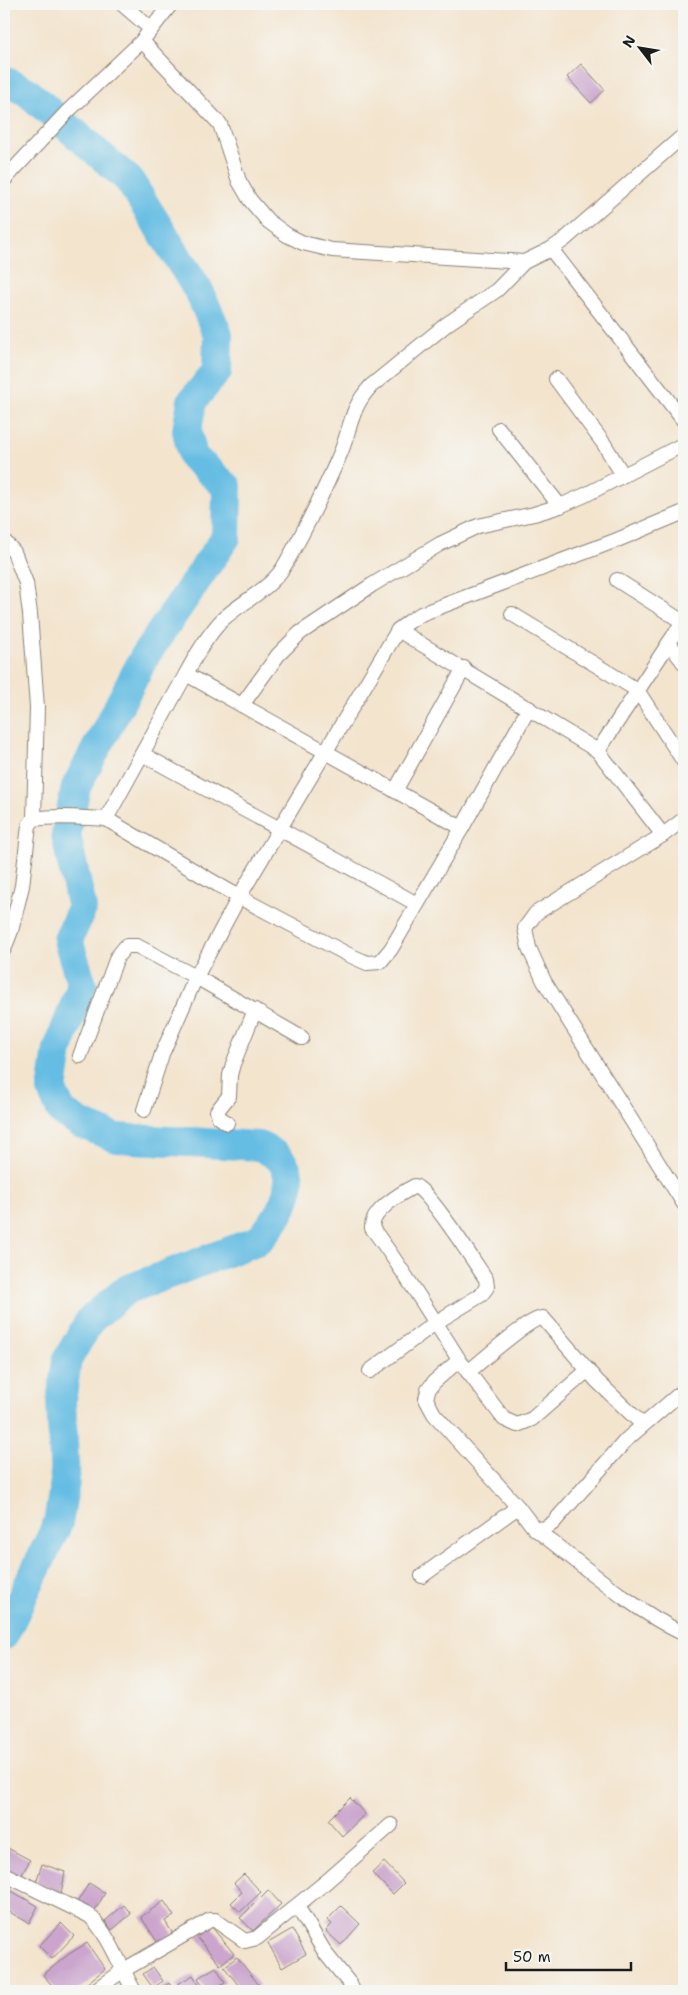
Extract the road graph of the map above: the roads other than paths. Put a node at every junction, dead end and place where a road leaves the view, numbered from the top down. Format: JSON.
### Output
{"nodes":[{"id":1,"x":122,"y":4,"type":"edge"},
{"id":2,"x":171,"y":4,"type":"edge"},
{"id":3,"x":151,"y":29,"type":"junction"},
{"id":4,"x":142,"y":41,"type":"junction"},
{"id":5,"x":681,"y":144,"type":"edge"},
{"id":6,"x":4,"y":180,"type":"edge"},
{"id":7,"x":551,"y":249,"type":"junction"},
{"id":8,"x":524,"y":262,"type":"junction"},
{"id":9,"x":556,"y":379,"type":"dead end"},
{"id":10,"x":684,"y":421,"type":"edge"},
{"id":11,"x":499,"y":429,"type":"dead end"},
{"id":12,"x":684,"y":444,"type":"edge"},
{"id":13,"x":623,"y":475,"type":"junction"},
{"id":14,"x":560,"y":506,"type":"junction"},
{"id":15,"x":684,"y":512,"type":"edge"},
{"id":16,"x":4,"y":542,"type":"edge"},
{"id":17,"x":617,"y":580,"type":"dead end"},
{"id":18,"x":512,"y":614,"type":"dead end"},
{"id":19,"x":684,"y":621,"type":"edge"},
{"id":20,"x":398,"y":630,"type":"junction"},
{"id":21,"x":669,"y":643,"type":"junction"},
{"id":22,"x":684,"y":663,"type":"edge"},
{"id":23,"x":464,"y":668,"type":"junction"},
{"id":24,"x":186,"y":674,"type":"junction"},
{"id":25,"x":637,"y":690,"type":"junction"},
{"id":26,"x":242,"y":704,"type":"junction"},
{"id":27,"x":529,"y":708,"type":"junction"},
{"id":28,"x":598,"y":750,"type":"junction"},
{"id":29,"x":327,"y":752,"type":"junction"},
{"id":30,"x":142,"y":754,"type":"junction"},
{"id":31,"x":684,"y":762,"type":"edge"},
{"id":32,"x":395,"y":791,"type":"junction"},
{"id":33,"x":40,"y":818,"type":"junction"},
{"id":34,"x":106,"y":819,"type":"junction"},
{"id":35,"x":684,"y":819,"type":"edge"},
{"id":36,"x":462,"y":828,"type":"junction"},
{"id":37,"x":280,"y":829,"type":"junction"},
{"id":38,"x":663,"y":835,"type":"junction"},
{"id":39,"x":239,"y":897,"type":"junction"},
{"id":40,"x":417,"y":904,"type":"junction"},
{"id":41,"x":4,"y":949,"type":"edge"},
{"id":42,"x":196,"y":977,"type":"junction"},
{"id":43,"x":255,"y":1010,"type":"junction"},
{"id":44,"x":302,"y":1038,"type":"dead end"},
{"id":45,"x":80,"y":1056,"type":"dead end"},
{"id":46,"x":144,"y":1110,"type":"dead end"},
{"id":47,"x":227,"y":1123,"type":"dead end"},
{"id":48,"x":684,"y":1204,"type":"edge"},
{"id":49,"x":435,"y":1323,"type":"junction"},
{"id":50,"x":458,"y":1358,"type":"junction"},
{"id":51,"x":588,"y":1370,"type":"junction"},
{"id":52,"x":370,"y":1371,"type":"dead end"},
{"id":53,"x":468,"y":1372,"type":"junction"},
{"id":54,"x":684,"y":1390,"type":"edge"},
{"id":55,"x":643,"y":1425,"type":"junction"},
{"id":56,"x":518,"y":1507,"type":"junction"},
{"id":57,"x":534,"y":1528,"type":"junction"},
{"id":58,"x":422,"y":1576,"type":"dead end"},
{"id":59,"x":684,"y":1634,"type":"edge"},
{"id":60,"x":391,"y":1825,"type":"dead end"},
{"id":61,"x":4,"y":1874,"type":"edge"},
{"id":62,"x":297,"y":1906,"type":"junction"},
{"id":63,"x":122,"y":1970,"type":"junction"},
{"id":64,"x":94,"y":1991,"type":"edge"},
{"id":65,"x":134,"y":1991,"type":"edge"},
{"id":66,"x":353,"y":1991,"type":"edge"}],
"edges":[{"from":1,"to":3,"type":"street"},
{"from":2,"to":3,"type":"street"},
{"from":3,"to":4,"type":"street"},
{"from":4,"to":6,"type":"street"},
{"from":4,"to":8,"type":"street"},
{"from":5,"to":7,"type":"street"},
{"from":7,"to":8,"type":"street"},
{"from":7,"to":10,"type":"street"},
{"from":8,"to":24,"type":"street"},
{"from":9,"to":13,"type":"street"},
{"from":11,"to":14,"type":"street"},
{"from":12,"to":13,"type":"street"},
{"from":13,"to":14,"type":"street"},
{"from":14,"to":26,"type":"street"},
{"from":15,"to":20,"type":"street"},
{"from":16,"to":33,"type":"street"},
{"from":17,"to":19,"type":"street"},
{"from":18,"to":25,"type":"street"},
{"from":19,"to":21,"type":"street"},
{"from":20,"to":23,"type":"street"},
{"from":20,"to":29,"type":"street"},
{"from":21,"to":22,"type":"street"},
{"from":21,"to":25,"type":"street"},
{"from":23,"to":27,"type":"street"},
{"from":23,"to":32,"type":"street"},
{"from":24,"to":26,"type":"street"},
{"from":24,"to":30,"type":"street"},
{"from":25,"to":28,"type":"street"},
{"from":25,"to":31,"type":"street"},
{"from":26,"to":29,"type":"street"},
{"from":27,"to":28,"type":"street"},
{"from":27,"to":36,"type":"street"},
{"from":28,"to":38,"type":"street"},
{"from":29,"to":32,"type":"street"},
{"from":29,"to":37,"type":"street"},
{"from":30,"to":34,"type":"street"},
{"from":30,"to":37,"type":"street"},
{"from":32,"to":36,"type":"street"},
{"from":33,"to":34,"type":"street"},
{"from":33,"to":41,"type":"street"},
{"from":34,"to":39,"type":"street"},
{"from":35,"to":38,"type":"street"},
{"from":36,"to":40,"type":"street"},
{"from":37,"to":39,"type":"street"},
{"from":37,"to":40,"type":"street"},
{"from":38,"to":48,"type":"street"},
{"from":39,"to":40,"type":"street"},
{"from":39,"to":42,"type":"street"},
{"from":42,"to":43,"type":"street"},
{"from":42,"to":45,"type":"street"},
{"from":42,"to":46,"type":"street"},
{"from":43,"to":44,"type":"street"},
{"from":43,"to":47,"type":"street"},
{"from":49,"to":49,"type":"street"},
{"from":49,"to":50,"type":"street"},
{"from":49,"to":52,"type":"street"},
{"from":50,"to":53,"type":"street"},
{"from":50,"to":56,"type":"street"},
{"from":51,"to":53,"type":"street"},
{"from":51,"to":53,"type":"street"},
{"from":51,"to":55,"type":"street"},
{"from":54,"to":55,"type":"street"},
{"from":55,"to":57,"type":"street"},
{"from":56,"to":57,"type":"street"},
{"from":56,"to":58,"type":"street"},
{"from":57,"to":59,"type":"street"},
{"from":60,"to":62,"type":"street"},
{"from":61,"to":63,"type":"street"},
{"from":62,"to":63,"type":"street"},
{"from":62,"to":66,"type":"street"},
{"from":63,"to":64,"type":"street"},
{"from":63,"to":65,"type":"street"}]}
